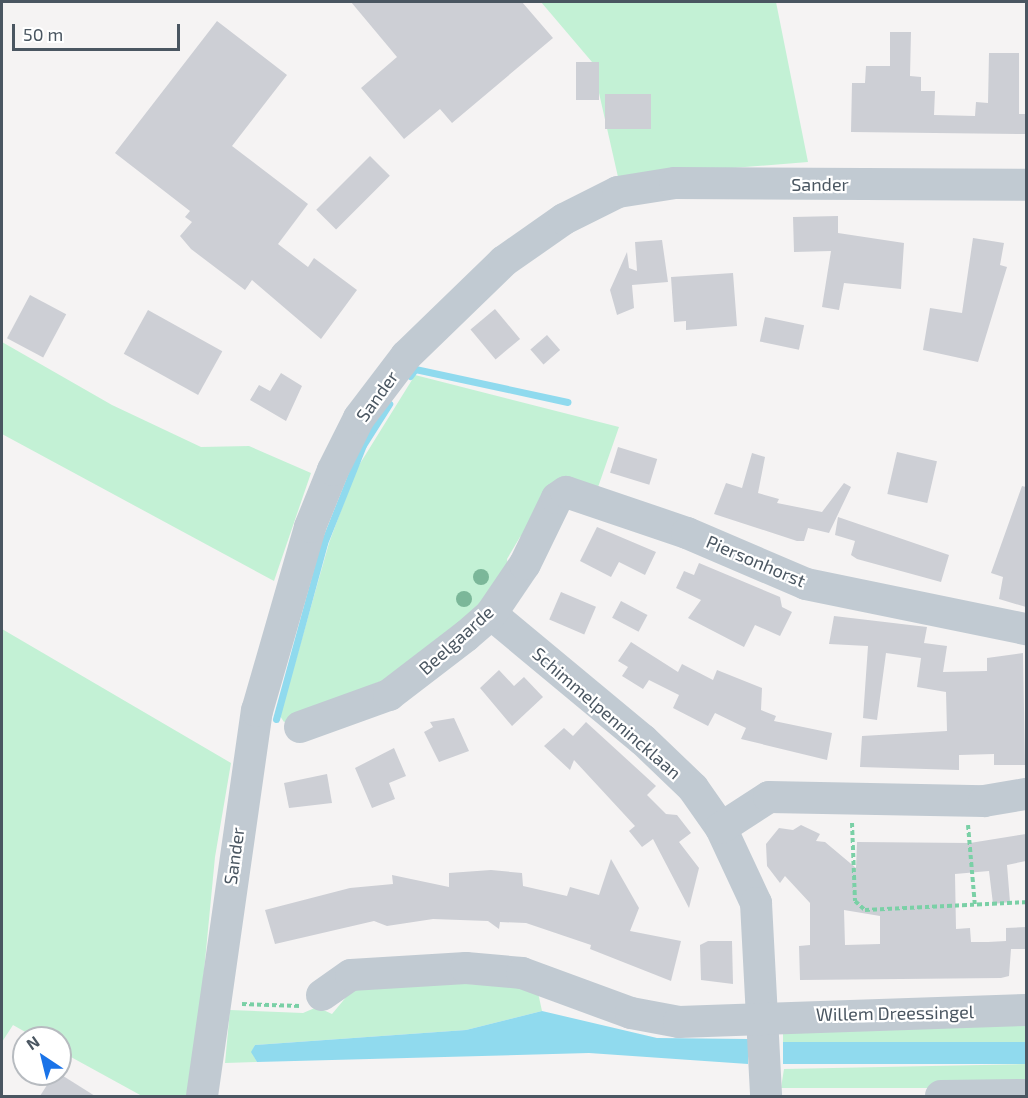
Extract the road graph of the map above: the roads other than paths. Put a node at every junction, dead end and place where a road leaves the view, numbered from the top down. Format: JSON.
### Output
{"nodes":[{"id":1,"x":1026,"y":184,"type":"edge"},
{"id":2,"x":561,"y":494,"type":"joint"},
{"id":3,"x":490,"y":614,"type":"junction"},
{"id":4,"x":1026,"y":629,"type":"edge"},
{"id":5,"x":300,"y":727,"type":"dead end"},
{"id":6,"x":1026,"y":794,"type":"edge"},
{"id":7,"x":721,"y":828,"type":"junction"},
{"id":8,"x":322,"y":995,"type":"road end"},
{"id":9,"x":1026,"y":1010,"type":"edge"},
{"id":10,"x":764,"y":1016,"type":"junction"},
{"id":11,"x":1026,"y":1095,"type":"edge"},
{"id":12,"x":202,"y":1096,"type":"edge"},
{"id":13,"x":766,"y":1096,"type":"edge"},
{"id":14,"x":941,"y":1096,"type":"edge"}],
"edges":[{"from":1,"to":12,"type":"street","name":"Sander"},
{"from":2,"to":3,"type":"street","name":"Beelgaarde"},
{"from":2,"to":4,"type":"street","name":"Piersonhorst"},
{"from":3,"to":5,"type":"street","name":"Beelgaarde"},
{"from":3,"to":7,"type":"street","name":"Schimmelpennincklaan"},
{"from":6,"to":7,"type":"street"},
{"from":7,"to":10,"type":"street","name":"Schimmelpennincklaan"},
{"from":8,"to":10,"type":"street","name":"Willem Dreessingel"},
{"from":9,"to":10,"type":"street","name":"Willem Dreessingel"},
{"from":10,"to":13,"type":"street","name":"Schimmelpennincklaan"},
{"from":11,"to":14,"type":"street"}]}
